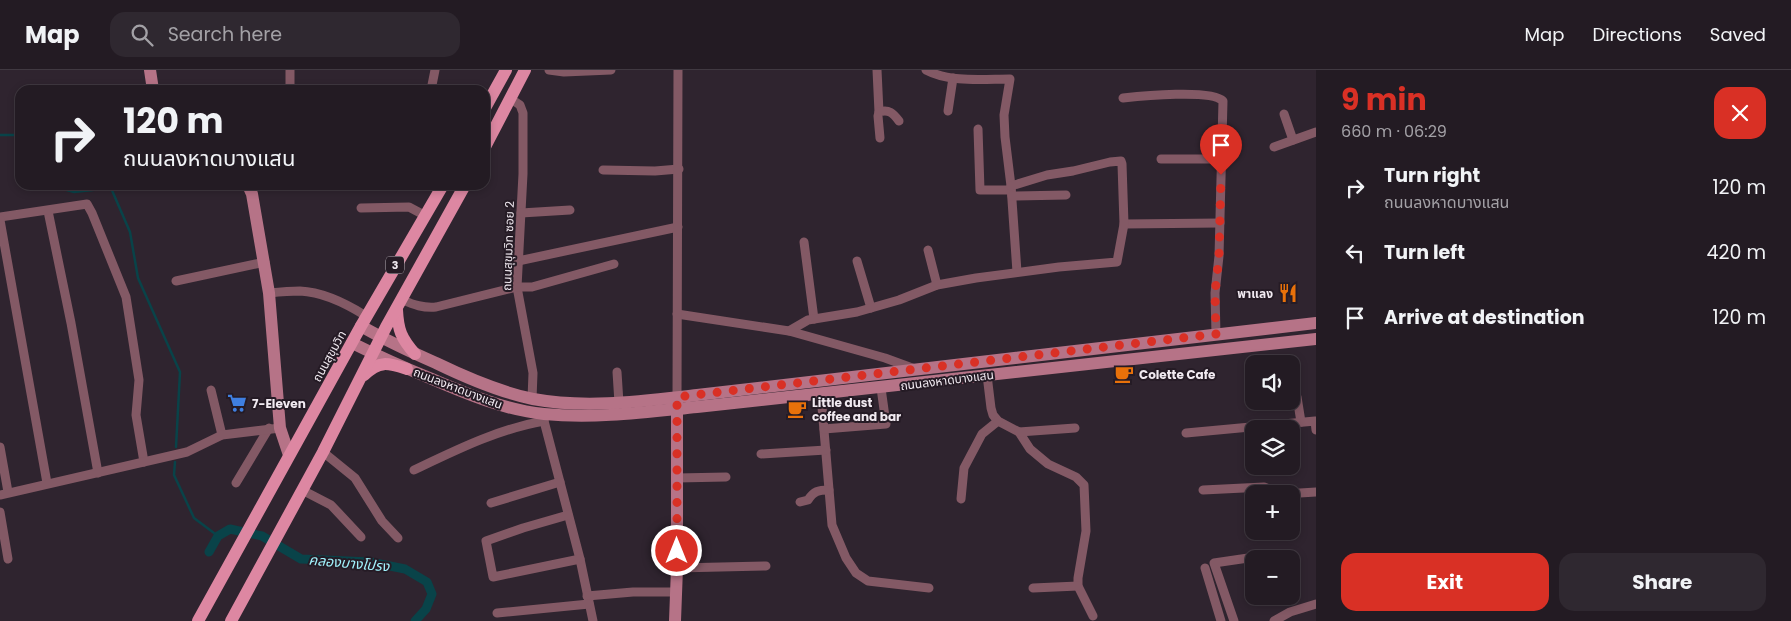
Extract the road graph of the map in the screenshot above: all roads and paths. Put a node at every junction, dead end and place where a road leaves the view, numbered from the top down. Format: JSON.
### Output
{"nodes":[{"id":1,"x":150,"y":70,"type":"edge"},
{"id":2,"x":290,"y":70,"type":"edge"},
{"id":3,"x":435,"y":70,"type":"edge"},
{"id":4,"x":506,"y":70,"type":"edge"},
{"id":5,"x":525,"y":70,"type":"edge"},
{"id":6,"x":549,"y":70,"type":"edge"},
{"id":7,"x":612,"y":70,"type":"edge"},
{"id":8,"x":678,"y":70,"type":"edge"},
{"id":9,"x":877,"y":70,"type":"edge"},
{"id":10,"x":926,"y":70,"type":"edge"},
{"id":11,"x":953,"y":78,"type":"junction"},
{"id":12,"x":152,"y":85,"type":"edge"},
{"id":13,"x":290,"y":85,"type":"edge"},
{"id":14,"x":433,"y":85,"type":"edge"},
{"id":15,"x":1123,"y":98,"type":"dead end"},
{"id":16,"x":490,"y":99,"type":"edge"},
{"id":17,"x":511,"y":99,"type":"junction"},
{"id":18,"x":948,"y":111,"type":"dead end"},
{"id":19,"x":879,"y":112,"type":"junction"},
{"id":20,"x":1284,"y":114,"type":"dead end"},
{"id":21,"x":899,"y":121,"type":"dead end"},
{"id":22,"x":978,"y":129,"type":"dead end"},
{"id":23,"x":1316,"y":132,"type":"edge"},
{"id":24,"x":490,"y":138,"type":"edge"},
{"id":25,"x":880,"y":138,"type":"dead end"},
{"id":26,"x":1293,"y":140,"type":"junction"},
{"id":27,"x":1274,"y":146,"type":"dead end"},
{"id":28,"x":1161,"y":159,"type":"dead end"},
{"id":29,"x":1221,"y":159,"type":"junction"},
{"id":30,"x":679,"y":169,"type":"junction"},
{"id":31,"x":603,"y":170,"type":"dead end"},
{"id":32,"x":250,"y":190,"type":"edge"},
{"id":33,"x":440,"y":190,"type":"edge"},
{"id":34,"x":462,"y":190,"type":"edge"},
{"id":35,"x":1011,"y":191,"type":"junction"},
{"id":36,"x":1066,"y":195,"type":"dead end"},
{"id":37,"x":361,"y":208,"type":"dead end"},
{"id":38,"x":48,"y":210,"type":"junction"},
{"id":39,"x":570,"y":210,"type":"dead end"},
{"id":40,"x":520,"y":213,"type":"junction"},
{"id":41,"x":424,"y":215,"type":"junction"},
{"id":42,"x":0,"y":219,"type":"edge"},
{"id":43,"x":1220,"y":223,"type":"junction"},
{"id":44,"x":1124,"y":224,"type":"junction"},
{"id":45,"x":678,"y":227,"type":"junction"},
{"id":46,"x":804,"y":242,"type":"dead end"},
{"id":47,"x":928,"y":250,"type":"dead end"},
{"id":48,"x":518,"y":261,"type":"junction"},
{"id":49,"x":857,"y":261,"type":"dead end"},
{"id":50,"x":265,"y":262,"type":"junction"},
{"id":51,"x":614,"y":264,"type":"dead end"},
{"id":52,"x":1017,"y":272,"type":"junction"},
{"id":53,"x":176,"y":281,"type":"dead end"},
{"id":54,"x":936,"y":285,"type":"junction"},
{"id":55,"x":517,"y":287,"type":"junction"},
{"id":56,"x":269,"y":293,"type":"junction"},
{"id":57,"x":400,"y":305,"type":"junction"},
{"id":58,"x":871,"y":308,"type":"junction"},
{"id":59,"x":677,"y":314,"type":"junction"},
{"id":60,"x":814,"y":319,"type":"junction"},
{"id":61,"x":364,"y":321,"type":"junction"},
{"id":62,"x":1316,"y":323,"type":"edge"},
{"id":63,"x":789,"y":331,"type":"junction"},
{"id":64,"x":1216,"y":334,"type":"junction"},
{"id":65,"x":381,"y":337,"type":"junction"},
{"id":66,"x":1316,"y":339,"type":"edge"},
{"id":67,"x":352,"y":342,"type":"junction"},
{"id":68,"x":373,"y":353,"type":"junction"},
{"id":69,"x":415,"y":354,"type":"junction"},
{"id":70,"x":407,"y":369,"type":"junction"},
{"id":71,"x":917,"y":370,"type":"junction"},
{"id":72,"x":617,"y":372,"type":"dead end"},
{"id":73,"x":987,"y":376,"type":"junction"},
{"id":74,"x":360,"y":378,"type":"junction"},
{"id":75,"x":881,"y":388,"type":"junction"},
{"id":76,"x":211,"y":390,"type":"dead end"},
{"id":77,"x":820,"y":394,"type":"junction"},
{"id":78,"x":532,"y":399,"type":"junction"},
{"id":79,"x":619,"y":402,"type":"junction"},
{"id":80,"x":677,"y":403,"type":"junction"},
{"id":81,"x":1300,"y":410,"type":"edge"},
{"id":82,"x":544,"y":417,"type":"junction"},
{"id":83,"x":998,"y":420,"type":"junction"},
{"id":84,"x":1301,"y":422,"type":"junction"},
{"id":85,"x":275,"y":428,"type":"junction"},
{"id":86,"x":1076,"y":428,"type":"dead end"},
{"id":87,"x":824,"y":429,"type":"junction"},
{"id":88,"x":1316,"y":430,"type":"edge"},
{"id":89,"x":1019,"y":432,"type":"junction"},
{"id":90,"x":1186,"y":433,"type":"dead end"},
{"id":91,"x":222,"y":435,"type":"junction"},
{"id":92,"x":0,"y":447,"type":"edge"},
{"id":93,"x":826,"y":450,"type":"junction"},
{"id":94,"x":323,"y":452,"type":"junction"},
{"id":95,"x":761,"y":454,"type":"dead end"},
{"id":96,"x":289,"y":456,"type":"junction"},
{"id":97,"x":144,"y":462,"type":"junction"},
{"id":98,"x":414,"y":470,"type":"dead end"},
{"id":99,"x":98,"y":473,"type":"junction"},
{"id":100,"x":677,"y":478,"type":"junction"},
{"id":101,"x":726,"y":478,"type":"dead end"},
{"id":102,"x":560,"y":482,"type":"junction"},
{"id":103,"x":47,"y":483,"type":"junction"},
{"id":104,"x":236,"y":483,"type":"dead end"},
{"id":105,"x":1245,"y":488,"type":"edge"},
{"id":106,"x":302,"y":490,"type":"junction"},
{"id":107,"x":829,"y":490,"type":"junction"},
{"id":108,"x":1203,"y":490,"type":"dead end"},
{"id":109,"x":1316,"y":492,"type":"edge"},
{"id":110,"x":1300,"y":493,"type":"edge"},
{"id":111,"x":4,"y":494,"type":"edge"},
{"id":112,"x":961,"y":499,"type":"dead end"},
{"id":113,"x":800,"y":502,"type":"dead end"},
{"id":114,"x":491,"y":503,"type":"dead end"},
{"id":115,"x":0,"y":512,"type":"edge"},
{"id":116,"x":568,"y":515,"type":"junction"},
{"id":117,"x":361,"y":537,"type":"dead end"},
{"id":118,"x":398,"y":538,"type":"dead end"},
{"id":119,"x":8,"y":559,"type":"dead end"},
{"id":120,"x":580,"y":559,"type":"junction"},
{"id":121,"x":1245,"y":559,"type":"edge"},
{"id":122,"x":766,"y":566,"type":"dead end"},
{"id":123,"x":677,"y":568,"type":"junction"},
{"id":124,"x":1205,"y":568,"type":"dead end"},
{"id":125,"x":1078,"y":586,"type":"junction"},
{"id":126,"x":929,"y":588,"type":"dead end"},
{"id":127,"x":1033,"y":588,"type":"dead end"},
{"id":128,"x":676,"y":592,"type":"junction"},
{"id":129,"x":588,"y":600,"type":"junction"},
{"id":130,"x":1316,"y":604,"type":"edge"},
{"id":131,"x":497,"y":613,"type":"dead end"},
{"id":132,"x":1093,"y":616,"type":"dead end"},
{"id":133,"x":198,"y":621,"type":"edge"},
{"id":134,"x":231,"y":621,"type":"edge"},
{"id":135,"x":592,"y":621,"type":"edge"},
{"id":136,"x":675,"y":621,"type":"edge"},
{"id":137,"x":1221,"y":621,"type":"edge"},
{"id":138,"x":1234,"y":621,"type":"edge"},
{"id":139,"x":1274,"y":621,"type":"edge"}],
"edges":[{"from":1,"to":12,"type":"main road"},
{"from":2,"to":13,"type":"street"},
{"from":3,"to":14,"type":"street"},
{"from":4,"to":16,"type":"main road"},
{"from":5,"to":17,"type":"main road"},
{"from":6,"to":7,"type":"street"},
{"from":8,"to":30,"type":"street"},
{"from":9,"to":19,"type":"street"},
{"from":10,"to":11,"type":"street"},
{"from":11,"to":18,"type":"street"},
{"from":11,"to":35,"type":"street"},
{"from":15,"to":29,"type":"street"},
{"from":17,"to":24,"type":"main road"},
{"from":17,"to":40,"type":"street","name":"ถนนสุขุมวิท ซอย 2"},
{"from":19,"to":21,"type":"street"},
{"from":19,"to":25,"type":"street"},
{"from":20,"to":26,"type":"street"},
{"from":22,"to":35,"type":"street"},
{"from":23,"to":26,"type":"street"},
{"from":26,"to":27,"type":"street"},
{"from":28,"to":29,"type":"street"},
{"from":29,"to":43,"type":"street"},
{"from":30,"to":31,"type":"street"},
{"from":30,"to":45,"type":"street"},
{"from":32,"to":50,"type":"main road"},
{"from":33,"to":41,"type":"main road","name":"ถนนสุขุมวิท","number":"3"},
{"from":34,"to":57,"type":"main road","number":"3"},
{"from":35,"to":36,"type":"street"},
{"from":35,"to":44,"type":"street"},
{"from":35,"to":52,"type":"street"},
{"from":37,"to":41,"type":"street"},
{"from":38,"to":42,"type":"street"},
{"from":38,"to":97,"type":"street"},
{"from":38,"to":99,"type":"street"},
{"from":39,"to":40,"type":"street"},
{"from":40,"to":48,"type":"street","name":"ถนนสุขุมวิท ซอย 2"},
{"from":41,"to":61,"type":"main road","name":"ถนนสุขุมวิท","number":"3"},
{"from":42,"to":103,"type":"street"},
{"from":43,"to":44,"type":"street"},
{"from":43,"to":64,"type":"street"},
{"from":44,"to":52,"type":"street"},
{"from":45,"to":48,"type":"street"},
{"from":45,"to":59,"type":"street"},
{"from":46,"to":60,"type":"street"},
{"from":47,"to":54,"type":"street"},
{"from":48,"to":55,"type":"street","name":"ถนนสุขุมวิท ซอย 2"},
{"from":49,"to":58,"type":"street"},
{"from":50,"to":53,"type":"street"},
{"from":50,"to":56,"type":"main road"},
{"from":51,"to":55,"type":"street"},
{"from":52,"to":54,"type":"street"},
{"from":54,"to":58,"type":"street"},
{"from":55,"to":57,"type":"street"},
{"from":55,"to":78,"type":"street","name":"ถนนสุขุมวิท ซอย 2"},
{"from":56,"to":61,"type":"street"},
{"from":56,"to":85,"type":"main road"},
{"from":57,"to":65,"type":"main road","number":"3"},
{"from":57,"to":69,"type":"main road"},
{"from":58,"to":60,"type":"street"},
{"from":59,"to":63,"type":"street"},
{"from":59,"to":80,"type":"street"},
{"from":60,"to":63,"type":"street"},
{"from":61,"to":65,"type":"main road","name":"ถนนลงหาดบางแสน"},
{"from":61,"to":67,"type":"main road","name":"ถนนสุขุมวิท","number":"3"},
{"from":62,"to":64,"type":"main road","name":"ถนนลงหาดบางแสน"},
{"from":63,"to":71,"type":"street"},
{"from":64,"to":71,"type":"main road","name":"ถนนลงหาดบางแสน"},
{"from":65,"to":68,"type":"main road","number":"3"},
{"from":65,"to":69,"type":"main road","name":"ถนนลงหาดบางแสน"},
{"from":66,"to":73,"type":"main road","name":"ถนนลงหาดบางแสน"},
{"from":67,"to":68,"type":"main road","name":"ถนนลงหาดบางแสน"},
{"from":67,"to":96,"type":"main road","name":"ถนนสุขุมวิท","number":"3"},
{"from":68,"to":70,"type":"main road","name":"ถนนลงหาดบางแสน"},
{"from":68,"to":74,"type":"main road","number":"3"},
{"from":69,"to":78,"type":"main road","name":"ถนนลงหาดบางแสน"},
{"from":70,"to":74,"type":"main road"},
{"from":70,"to":82,"type":"main road","name":"ถนนลงหาดบางแสน"},
{"from":71,"to":80,"type":"main road","name":"ถนนลงหาดบางแสน"},
{"from":72,"to":79,"type":"street"},
{"from":73,"to":75,"type":"main road","name":"ถนนลงหาดบางแสน"},
{"from":73,"to":83,"type":"street"},
{"from":74,"to":94,"type":"main road","number":"3"},
{"from":75,"to":77,"type":"main road","name":"ถนนลงหาดบางแสน"},
{"from":75,"to":87,"type":"street"},
{"from":76,"to":91,"type":"street"},
{"from":77,"to":80,"type":"main road","name":"ถนนลงหาดบางแสน"},
{"from":77,"to":87,"type":"street"},
{"from":78,"to":79,"type":"main road","name":"ถนนลงหาดบางแสน"},
{"from":79,"to":80,"type":"main road","name":"ถนนลงหาดบางแสน"},
{"from":80,"to":82,"type":"main road","name":"ถนนลงหาดบางแสน"},
{"from":80,"to":100,"type":"main road"},
{"from":81,"to":84,"type":"street"},
{"from":82,"to":98,"type":"street"},
{"from":82,"to":102,"type":"street"},
{"from":83,"to":89,"type":"street"},
{"from":83,"to":112,"type":"street"},
{"from":84,"to":88,"type":"street"},
{"from":84,"to":90,"type":"street"},
{"from":85,"to":91,"type":"street"},
{"from":85,"to":96,"type":"main road"},
{"from":85,"to":104,"type":"street"},
{"from":86,"to":89,"type":"street"},
{"from":87,"to":93,"type":"street"},
{"from":89,"to":125,"type":"street"},
{"from":91,"to":97,"type":"street"},
{"from":92,"to":111,"type":"street"},
{"from":93,"to":95,"type":"street"},
{"from":93,"to":107,"type":"street"},
{"from":94,"to":106,"type":"main road","number":"3"},
{"from":94,"to":118,"type":"street"},
{"from":96,"to":133,"type":"main road","name":"ถนนสุขุมวิท","number":"3"},
{"from":97,"to":99,"type":"street"},
{"from":99,"to":103,"type":"street"},
{"from":100,"to":101,"type":"street"},
{"from":100,"to":123,"type":"main road"},
{"from":102,"to":114,"type":"street"},
{"from":102,"to":116,"type":"street"},
{"from":103,"to":111,"type":"street"},
{"from":105,"to":108,"type":"street"},
{"from":106,"to":117,"type":"street"},
{"from":106,"to":134,"type":"main road","number":"3"},
{"from":107,"to":113,"type":"street"},
{"from":107,"to":126,"type":"street"},
{"from":109,"to":110,"type":"street"},
{"from":115,"to":119,"type":"street"},
{"from":116,"to":120,"type":"street"},
{"from":116,"to":120,"type":"street"},
{"from":120,"to":129,"type":"street"},
{"from":121,"to":138,"type":"street"},
{"from":122,"to":123,"type":"street"},
{"from":123,"to":128,"type":"main road"},
{"from":124,"to":137,"type":"street"},
{"from":125,"to":127,"type":"street"},
{"from":125,"to":132,"type":"street"},
{"from":128,"to":129,"type":"street"},
{"from":128,"to":136,"type":"main road"},
{"from":129,"to":131,"type":"street"},
{"from":129,"to":135,"type":"street"},
{"from":130,"to":139,"type":"street"}]}
